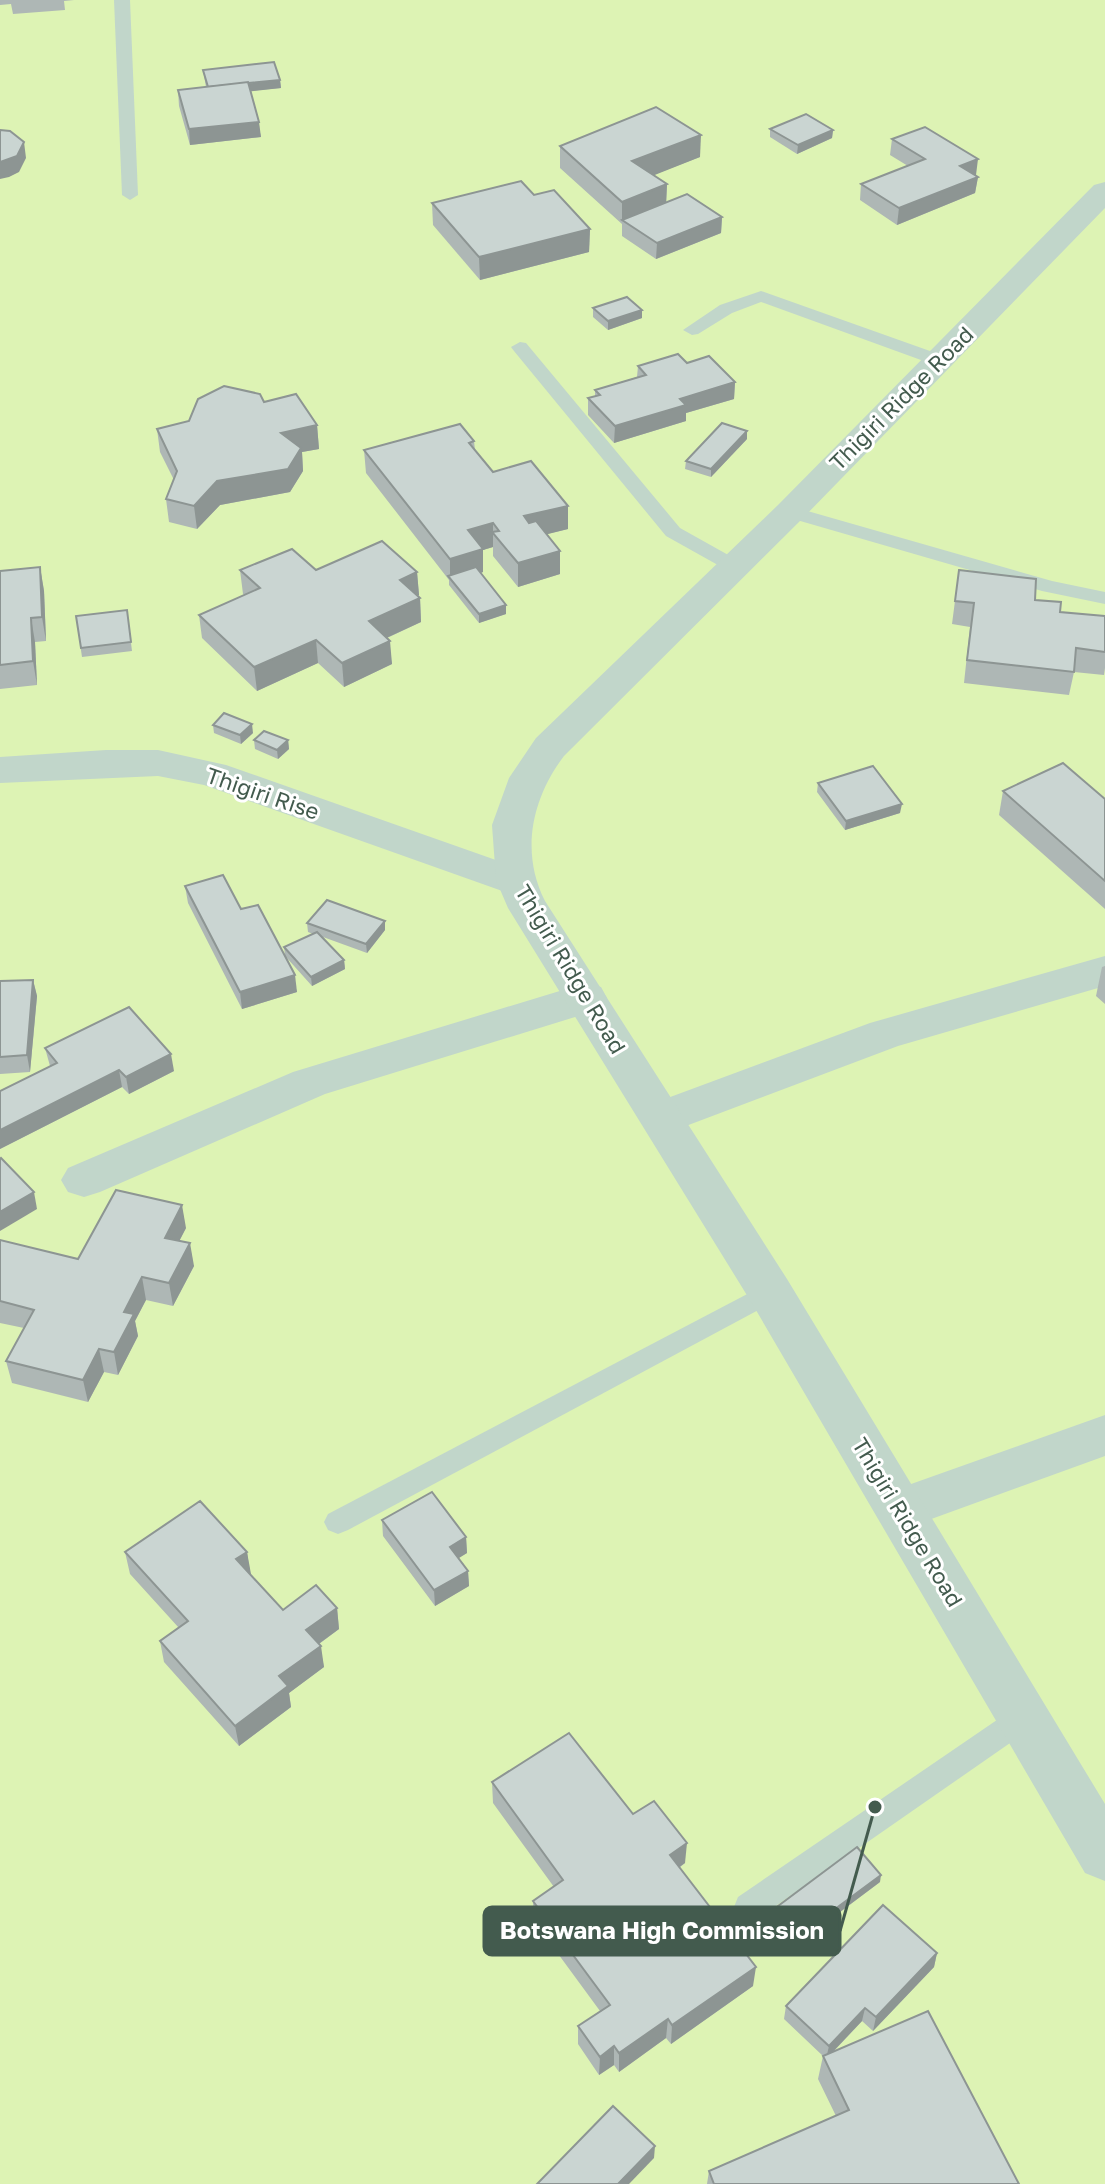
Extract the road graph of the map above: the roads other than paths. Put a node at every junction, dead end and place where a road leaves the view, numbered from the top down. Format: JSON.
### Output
{"nodes":[{"id":1,"x":122,"y":0,"type":"edge"},
{"id":2,"x":1105,"y":191,"type":"edge"},
{"id":3,"x":130,"y":195,"type":"dead end"},
{"id":4,"x":692,"y":330,"type":"dead end"},
{"id":5,"x":520,"y":347,"type":"dead end"},
{"id":6,"x":938,"y":360,"type":"junction"},
{"id":7,"x":790,"y":512,"type":"junction"},
{"id":8,"x":732,"y":565,"type":"junction"},
{"id":9,"x":1105,"y":598,"type":"edge"},
{"id":10,"x":0,"y":770,"type":"edge"},
{"id":11,"x":516,"y":882,"type":"junction"},
{"id":12,"x":1105,"y":971,"type":"edge"},
{"id":13,"x":586,"y":998,"type":"junction"},
{"id":14,"x":662,"y":1118,"type":"junction"},
{"id":15,"x":84,"y":1180,"type":"dead end"},
{"id":16,"x":770,"y":1292,"type":"junction"},
{"id":17,"x":1105,"y":1435,"type":"edge"},
{"id":18,"x":901,"y":1509,"type":"junction"},
{"id":19,"x":338,"y":1522,"type":"dead end"},
{"id":20,"x":1023,"y":1718,"type":"junction"},
{"id":21,"x":1105,"y":1855,"type":"edge"},
{"id":22,"x":749,"y":1907,"type":"dead end"}],
"edges":[{"from":1,"to":3,"type":"lane"},
{"from":2,"to":6,"type":"street","name":"Thigiri Ridge Road"},
{"from":4,"to":6,"type":"lane"},
{"from":5,"to":8,"type":"lane"},
{"from":6,"to":7,"type":"street","name":"Thigiri Ridge Road"},
{"from":7,"to":8,"type":"street","name":"Thigiri Ridge Road"},
{"from":7,"to":9,"type":"lane"},
{"from":8,"to":11,"type":"street","name":"Thigiri Ridge Road"},
{"from":10,"to":11,"type":"street","name":"Thigiri Rise"},
{"from":11,"to":13,"type":"street","name":"Thigiri Ridge Road"},
{"from":12,"to":14,"type":"street"},
{"from":13,"to":14,"type":"street","name":"Thigiri Ridge Road"},
{"from":13,"to":15,"type":"street"},
{"from":14,"to":16,"type":"street","name":"Thigiri Ridge Road"},
{"from":16,"to":18,"type":"street","name":"Thigiri Ridge Road"},
{"from":16,"to":19,"type":"lane"},
{"from":17,"to":18,"type":"street"},
{"from":18,"to":20,"type":"street","name":"Thigiri Ridge Road"},
{"from":20,"to":21,"type":"street","name":"Thigiri Ridge Road"},
{"from":20,"to":22,"type":"lane"}]}
